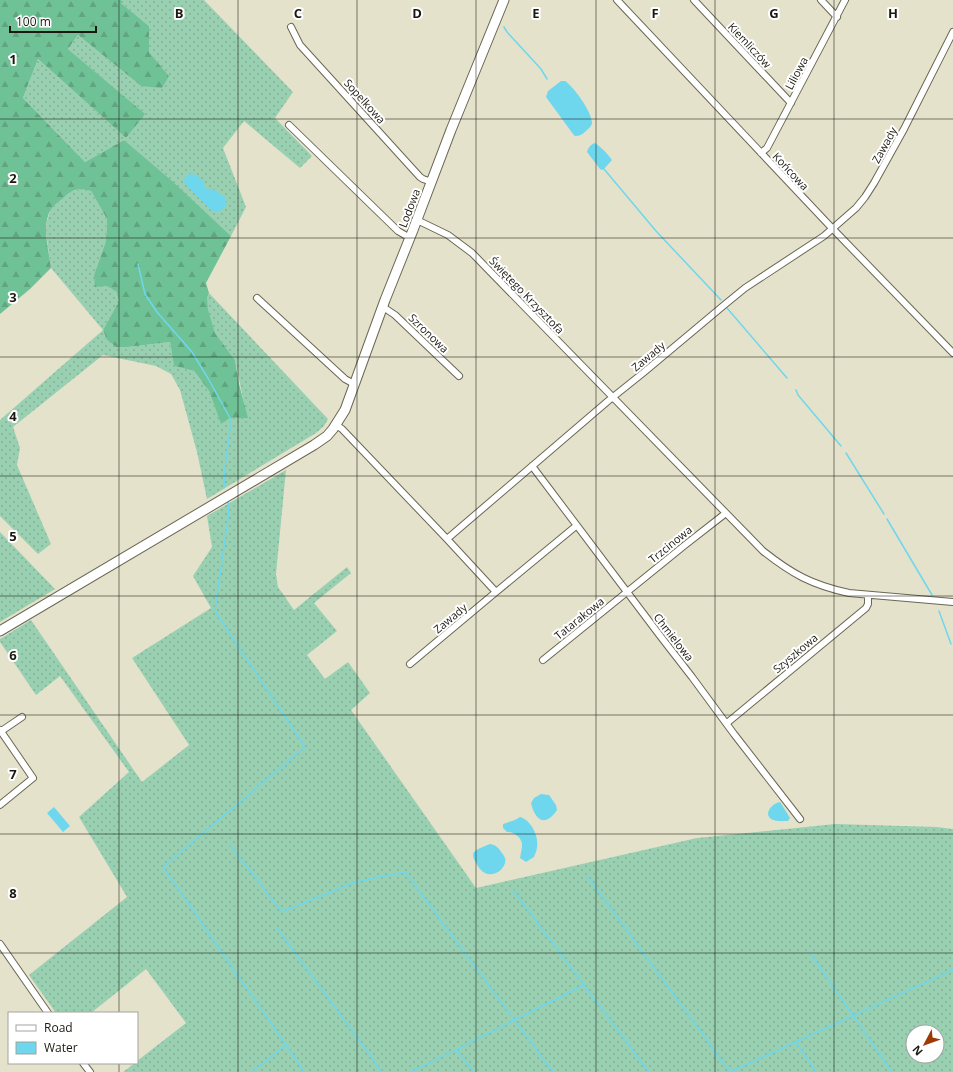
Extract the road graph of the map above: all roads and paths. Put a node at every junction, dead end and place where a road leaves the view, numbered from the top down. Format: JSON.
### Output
{"nodes":[{"id":1,"x":504,"y":0,"type":"edge"},
{"id":2,"x":617,"y":0,"type":"edge"},
{"id":3,"x":694,"y":0,"type":"edge"},
{"id":4,"x":821,"y":0,"type":"edge"},
{"id":5,"x":845,"y":0,"type":"edge"},
{"id":6,"x":837,"y":17,"type":"junction"},
{"id":7,"x":291,"y":27,"type":"dead end"},
{"id":8,"x":953,"y":32,"type":"edge"},
{"id":9,"x":791,"y":103,"type":"junction"},
{"id":10,"x":289,"y":125,"type":"dead end"},
{"id":11,"x":761,"y":153,"type":"junction"},
{"id":12,"x":432,"y":182,"type":"junction"},
{"id":13,"x":417,"y":220,"type":"junction"},
{"id":14,"x":832,"y":229,"type":"junction"},
{"id":15,"x":410,"y":238,"type":"junction"},
{"id":16,"x":257,"y":298,"type":"dead end"},
{"id":17,"x":383,"y":307,"type":"junction"},
{"id":18,"x":953,"y":353,"type":"edge"},
{"id":19,"x":459,"y":376,"type":"dead end"},
{"id":20,"x":354,"y":384,"type":"junction"},
{"id":21,"x":613,"y":398,"type":"junction"},
{"id":22,"x":336,"y":425,"type":"junction"},
{"id":23,"x":532,"y":466,"type":"junction"},
{"id":24,"x":726,"y":513,"type":"junction"},
{"id":25,"x":576,"y":526,"type":"junction"},
{"id":26,"x":447,"y":539,"type":"junction"},
{"id":27,"x":496,"y":592,"type":"junction"},
{"id":28,"x":627,"y":592,"type":"junction"},
{"id":29,"x":868,"y":595,"type":"junction"},
{"id":30,"x":953,"y":602,"type":"edge"},
{"id":31,"x":0,"y":631,"type":"edge"},
{"id":32,"x":543,"y":660,"type":"dead end"},
{"id":33,"x":410,"y":664,"type":"dead end"},
{"id":34,"x":22,"y":717,"type":"dead end"},
{"id":35,"x":727,"y":723,"type":"junction"},
{"id":36,"x":0,"y":731,"type":"edge"},
{"id":37,"x":0,"y":805,"type":"edge"},
{"id":38,"x":800,"y":819,"type":"dead end"},
{"id":39,"x":0,"y":944,"type":"edge"},
{"id":40,"x":47,"y":1012,"type":"edge"},
{"id":41,"x":84,"y":1064,"type":"edge"},
{"id":42,"x":90,"y":1072,"type":"edge"}],
"edges":[{"from":1,"to":12,"type":"street","name":"Lodowa"},
{"from":2,"to":11,"type":"street","name":"Końcowa"},
{"from":3,"to":9,"type":"street","name":"Kiemliczów"},
{"from":4,"to":6,"type":"street"},
{"from":5,"to":6,"type":"street","name":"Liliowa"},
{"from":6,"to":9,"type":"street","name":"Liliowa"},
{"from":7,"to":12,"type":"street","name":"Sopelkowa"},
{"from":8,"to":14,"type":"street","name":"Zawady"},
{"from":9,"to":11,"type":"street","name":"Liliowa"},
{"from":10,"to":15,"type":"street"},
{"from":11,"to":14,"type":"street","name":"Końcowa"},
{"from":12,"to":13,"type":"street","name":"Lodowa"},
{"from":13,"to":15,"type":"street","name":"Lodowa"},
{"from":13,"to":21,"type":"street","name":"Świętego Krzysztofa"},
{"from":14,"to":18,"type":"street","name":"Końcowa"},
{"from":14,"to":21,"type":"street","name":"Zawady"},
{"from":15,"to":17,"type":"street","name":"Lodowa"},
{"from":16,"to":20,"type":"street"},
{"from":17,"to":19,"type":"street","name":"Szronowa"},
{"from":17,"to":20,"type":"street","name":"Lodowa"},
{"from":20,"to":22,"type":"street","name":"Lodowa"},
{"from":21,"to":23,"type":"street","name":"Zawady"},
{"from":21,"to":24,"type":"street","name":"Świętego Krzysztofa"},
{"from":22,"to":26,"type":"street"},
{"from":22,"to":31,"type":"street","name":"Lodowa"},
{"from":23,"to":25,"type":"street","name":"Chmielowa"},
{"from":23,"to":26,"type":"street","name":"Zawady"},
{"from":24,"to":28,"type":"street","name":"Trzcinowa"},
{"from":24,"to":29,"type":"street","name":"Świętego Krzysztofa"},
{"from":25,"to":27,"type":"street","name":"Zawady"},
{"from":25,"to":28,"type":"street","name":"Chmielowa"},
{"from":26,"to":27,"type":"street"},
{"from":27,"to":33,"type":"street","name":"Zawady"},
{"from":28,"to":32,"type":"street","name":"Tatarakowa"},
{"from":28,"to":35,"type":"street","name":"Chmielowa"},
{"from":29,"to":30,"type":"street","name":"Świętego Krzysztofa"},
{"from":29,"to":35,"type":"street","name":"Szyszkowa"},
{"from":34,"to":36,"type":"street"},
{"from":35,"to":38,"type":"street","name":"Chmielowa"},
{"from":36,"to":37,"type":"street"},
{"from":39,"to":40,"type":"street"},
{"from":41,"to":42,"type":"street"}]}
